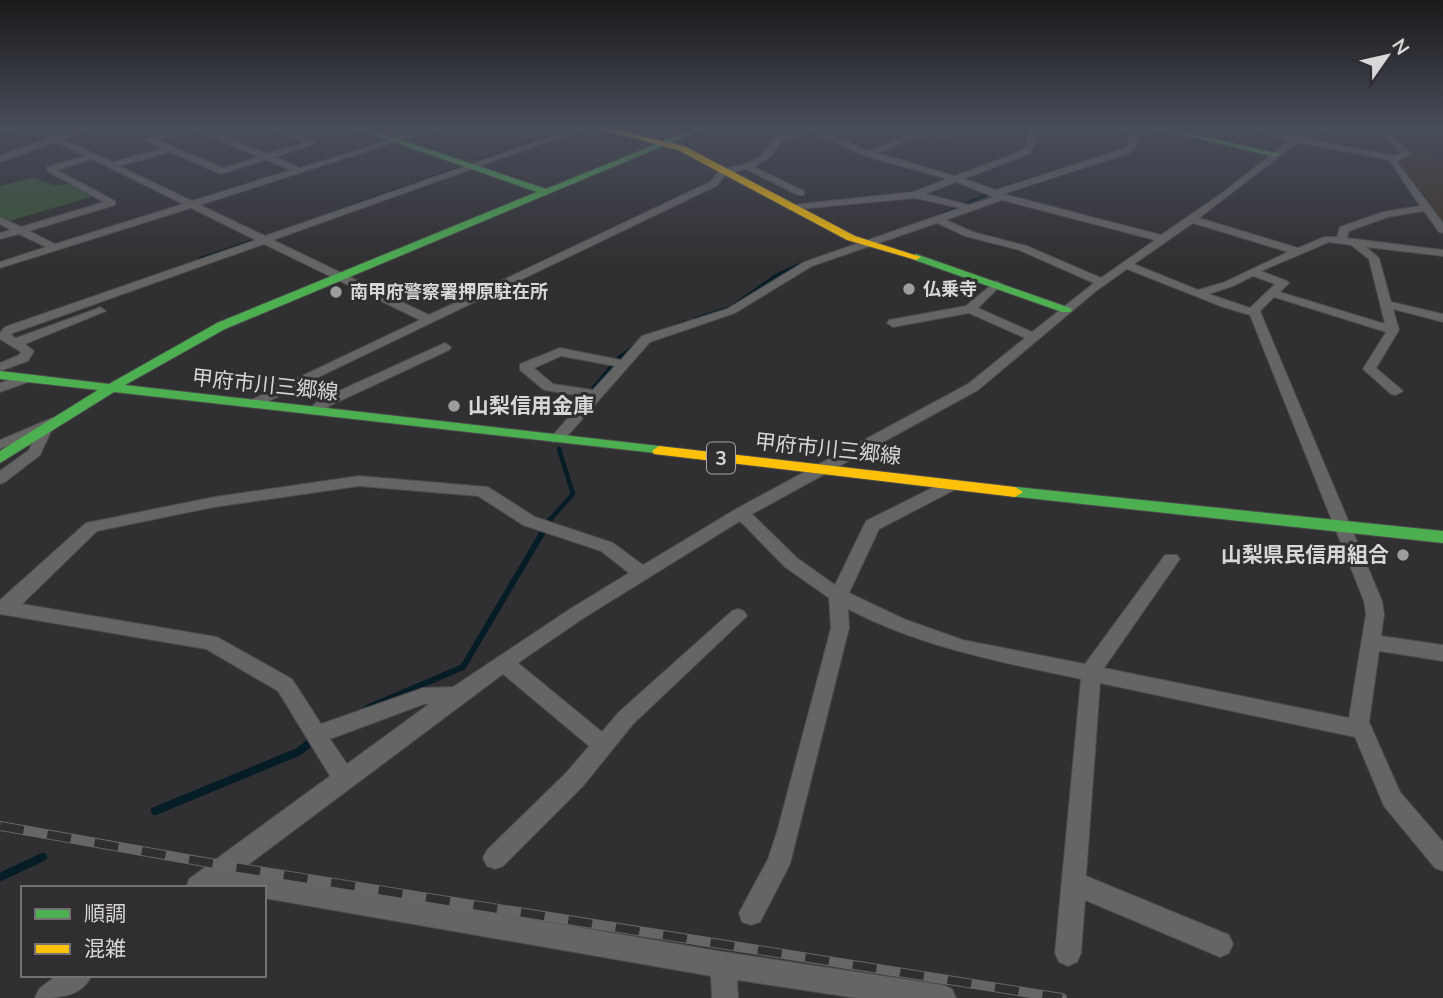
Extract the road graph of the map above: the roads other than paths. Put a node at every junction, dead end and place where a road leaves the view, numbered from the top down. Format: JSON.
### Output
{"nodes":[{"id":1,"x":60,"y":175,"type":"edge"},
{"id":2,"x":131,"y":175,"type":"edge"},
{"id":3,"x":289,"y":175,"type":"edge"},
{"id":4,"x":440,"y":175,"type":"edge"},
{"id":5,"x":495,"y":175,"type":"edge"},
{"id":6,"x":588,"y":175,"type":"edge"},
{"id":7,"x":721,"y":175,"type":"edge"},
{"id":8,"x":731,"y":175,"type":"edge"},
{"id":9,"x":764,"y":175,"type":"edge"},
{"id":10,"x":941,"y":175,"type":"edge"},
{"id":11,"x":963,"y":175,"type":"edge"},
{"id":12,"x":1058,"y":175,"type":"edge"},
{"id":13,"x":1249,"y":175,"type":"edge"},
{"id":14,"x":1402,"y":175,"type":"edge"},
{"id":15,"x":953,"y":178,"type":"junction"},
{"id":16,"x":545,"y":192,"type":"junction"},
{"id":17,"x":801,"y":192,"type":"dead end"},
{"id":18,"x":915,"y":195,"type":"junction"},
{"id":19,"x":999,"y":195,"type":"junction"},
{"id":20,"x":193,"y":205,"type":"junction"},
{"id":21,"x":967,"y":207,"type":"junction"},
{"id":22,"x":792,"y":208,"type":"junction"},
{"id":23,"x":1426,"y":208,"type":"junction"},
{"id":24,"x":936,"y":219,"type":"junction"},
{"id":25,"x":1191,"y":219,"type":"junction"},
{"id":26,"x":0,"y":220,"type":"edge"},
{"id":27,"x":24,"y":229,"type":"junction"},
{"id":28,"x":1443,"y":230,"type":"edge"},
{"id":29,"x":0,"y":236,"type":"edge"},
{"id":30,"x":261,"y":237,"type":"junction"},
{"id":31,"x":1163,"y":239,"type":"junction"},
{"id":32,"x":1347,"y":240,"type":"junction"},
{"id":33,"x":869,"y":244,"type":"junction"},
{"id":34,"x":55,"y":248,"type":"junction"},
{"id":35,"x":1301,"y":252,"type":"junction"},
{"id":36,"x":1443,"y":253,"type":"edge"},
{"id":37,"x":0,"y":265,"type":"edge"},
{"id":38,"x":1125,"y":265,"type":"junction"},
{"id":39,"x":1252,"y":272,"type":"junction"},
{"id":40,"x":340,"y":275,"type":"junction"},
{"id":41,"x":1102,"y":282,"type":"junction"},
{"id":42,"x":996,"y":284,"type":"junction"},
{"id":43,"x":1199,"y":293,"type":"junction"},
{"id":44,"x":1273,"y":293,"type":"junction"},
{"id":45,"x":1386,"y":304,"type":"junction"},
{"id":46,"x":970,"y":309,"type":"junction"},
{"id":47,"x":1066,"y":310,"type":"junction"},
{"id":48,"x":100,"y":311,"type":"dead end"},
{"id":49,"x":1256,"y":313,"type":"junction"},
{"id":50,"x":33,"y":315,"type":"dead end"},
{"id":51,"x":1443,"y":318,"type":"edge"},
{"id":52,"x":429,"y":320,"type":"junction"},
{"id":53,"x":893,"y":323,"type":"dead end"},
{"id":54,"x":1393,"y":330,"type":"junction"},
{"id":55,"x":1034,"y":337,"type":"junction"},
{"id":56,"x":15,"y":343,"type":"junction"},
{"id":57,"x":445,"y":347,"type":"dead end"},
{"id":58,"x":624,"y":364,"type":"junction"},
{"id":59,"x":0,"y":367,"type":"edge"},
{"id":60,"x":0,"y":374,"type":"edge"},
{"id":61,"x":26,"y":378,"type":"junction"},
{"id":62,"x":0,"y":388,"type":"edge"},
{"id":63,"x":111,"y":388,"type":"junction"},
{"id":64,"x":1396,"y":391,"type":"dead end"},
{"id":65,"x":596,"y":395,"type":"junction"},
{"id":66,"x":254,"y":404,"type":"junction"},
{"id":67,"x":314,"y":411,"type":"junction"},
{"id":68,"x":63,"y":418,"type":"junction"},
{"id":69,"x":46,"y":427,"type":"junction"},
{"id":70,"x":557,"y":439,"type":"junction"},
{"id":71,"x":3,"y":452,"type":"edge"},
{"id":72,"x":821,"y":470,"type":"junction"},
{"id":73,"x":0,"y":479,"type":"edge"},
{"id":74,"x":951,"y":485,"type":"junction"},
{"id":75,"x":742,"y":513,"type":"junction"},
{"id":76,"x":1344,"y":528,"type":"junction"},
{"id":77,"x":1443,"y":537,"type":"edge"},
{"id":78,"x":1171,"y":559,"type":"dead end"},
{"id":79,"x":642,"y":573,"type":"junction"},
{"id":80,"x":838,"y":598,"type":"junction"},
{"id":81,"x":3,"y":608,"type":"edge"},
{"id":82,"x":738,"y":616,"type":"dead end"},
{"id":83,"x":1371,"y":642,"type":"junction"},
{"id":84,"x":1443,"y":653,"type":"edge"},
{"id":85,"x":504,"y":663,"type":"junction"},
{"id":86,"x":1091,"y":671,"type":"junction"},
{"id":87,"x":457,"y":695,"type":"junction"},
{"id":88,"x":1362,"y":730,"type":"junction"},
{"id":89,"x":316,"y":734,"type":"junction"},
{"id":90,"x":603,"y":745,"type":"junction"},
{"id":91,"x":344,"y":779,"type":"junction"},
{"id":92,"x":495,"y":858,"type":"dead end"},
{"id":93,"x":1443,"y":860,"type":"edge"},
{"id":94,"x":205,"y":882,"type":"edge"},
{"id":95,"x":1073,"y":883,"type":"junction"},
{"id":96,"x":230,"y":886,"type":"edge"},
{"id":97,"x":266,"y":892,"type":"edge"},
{"id":98,"x":751,"y":913,"type":"dead end"},
{"id":99,"x":1220,"y":944,"type":"dead end"},
{"id":100,"x":1068,"y":953,"type":"dead end"},
{"id":101,"x":724,"y":965,"type":"junction"},
{"id":102,"x":76,"y":977,"type":"edge"},
{"id":103,"x":48,"y":998,"type":"edge"},
{"id":104,"x":725,"y":998,"type":"edge"},
{"id":105,"x":943,"y":998,"type":"edge"}],
"edges":[{"from":1,"to":27,"type":"street"},
{"from":2,"to":20,"type":"street"},
{"from":3,"to":20,"type":"street"},
{"from":4,"to":30,"type":"street"},
{"from":5,"to":16,"type":"street"},
{"from":6,"to":16,"type":"street"},
{"from":7,"to":52,"type":"street"},
{"from":8,"to":22,"type":"street"},
{"from":9,"to":17,"type":"street"},
{"from":10,"to":15,"type":"street"},
{"from":11,"to":15,"type":"street"},
{"from":12,"to":19,"type":"street"},
{"from":13,"to":25,"type":"street"},
{"from":14,"to":23,"type":"street"},
{"from":15,"to":18,"type":"street"},
{"from":15,"to":19,"type":"street"},
{"from":16,"to":40,"type":"street"},
{"from":18,"to":21,"type":"street"},
{"from":18,"to":22,"type":"street"},
{"from":19,"to":21,"type":"street"},
{"from":19,"to":31,"type":"street"},
{"from":20,"to":30,"type":"street"},
{"from":20,"to":34,"type":"street"},
{"from":21,"to":24,"type":"street"},
{"from":22,"to":33,"type":"street"},
{"from":23,"to":28,"type":"street"},
{"from":23,"to":32,"type":"street"},
{"from":24,"to":33,"type":"street"},
{"from":24,"to":41,"type":"street"},
{"from":25,"to":31,"type":"street"},
{"from":25,"to":35,"type":"street"},
{"from":26,"to":27,"type":"street"},
{"from":27,"to":29,"type":"street"},
{"from":27,"to":34,"type":"street"},
{"from":30,"to":40,"type":"street"},
{"from":30,"to":50,"type":"street"},
{"from":30,"to":56,"type":"street"},
{"from":31,"to":38,"type":"street"},
{"from":32,"to":35,"type":"street"},
{"from":32,"to":36,"type":"street"},
{"from":32,"to":45,"type":"street"},
{"from":33,"to":42,"type":"street"},
{"from":33,"to":58,"type":"street"},
{"from":34,"to":37,"type":"street"},
{"from":35,"to":39,"type":"street"},
{"from":38,"to":41,"type":"street"},
{"from":38,"to":43,"type":"street"},
{"from":39,"to":43,"type":"street"},
{"from":39,"to":44,"type":"street"},
{"from":40,"to":52,"type":"street"},
{"from":40,"to":63,"type":"street"},
{"from":41,"to":47,"type":"street"},
{"from":42,"to":46,"type":"street"},
{"from":42,"to":47,"type":"street"},
{"from":43,"to":49,"type":"street"},
{"from":44,"to":49,"type":"street"},
{"from":44,"to":54,"type":"street"},
{"from":45,"to":51,"type":"street"},
{"from":45,"to":54,"type":"street"},
{"from":46,"to":53,"type":"street"},
{"from":46,"to":55,"type":"street"},
{"from":47,"to":55,"type":"street"},
{"from":48,"to":56,"type":"street"},
{"from":49,"to":76,"type":"street"},
{"from":52,"to":66,"type":"street"},
{"from":54,"to":64,"type":"street"},
{"from":55,"to":72,"type":"street"},
{"from":56,"to":59,"type":"street"},
{"from":57,"to":67,"type":"street"},
{"from":58,"to":65,"type":"street"},
{"from":58,"to":65,"type":"street"},
{"from":60,"to":61,"type":"street","name":"甲府市川三郷線","number":"3"},
{"from":61,"to":62,"type":"street"},
{"from":61,"to":63,"type":"street","name":"甲府市川三郷線","number":"3"},
{"from":63,"to":66,"type":"street","name":"甲府市川三郷線","number":"3"},
{"from":63,"to":68,"type":"street"},
{"from":65,"to":70,"type":"street"},
{"from":66,"to":67,"type":"street","name":"甲府市川三郷線","number":"3"},
{"from":67,"to":70,"type":"street","name":"甲府市川三郷線","number":"3"},
{"from":68,"to":69,"type":"street"},
{"from":68,"to":71,"type":"street"},
{"from":69,"to":71,"type":"street"},
{"from":69,"to":73,"type":"street"},
{"from":70,"to":72,"type":"street","name":"甲府市川三郷線","number":"3"},
{"from":72,"to":74,"type":"street","name":"甲府市川三郷線","number":"3"},
{"from":72,"to":75,"type":"street"},
{"from":74,"to":76,"type":"street","name":"甲府市川三郷線","number":"3"},
{"from":74,"to":80,"type":"street"},
{"from":75,"to":79,"type":"street"},
{"from":75,"to":80,"type":"street"},
{"from":76,"to":77,"type":"street","name":"甲府市川三郷線","number":"3"},
{"from":76,"to":83,"type":"street"},
{"from":78,"to":86,"type":"street"},
{"from":79,"to":81,"type":"street"},
{"from":79,"to":85,"type":"street"},
{"from":80,"to":86,"type":"street"},
{"from":80,"to":98,"type":"street"},
{"from":81,"to":89,"type":"street"},
{"from":82,"to":90,"type":"street"},
{"from":83,"to":84,"type":"street"},
{"from":83,"to":88,"type":"street"},
{"from":85,"to":87,"type":"street"},
{"from":85,"to":90,"type":"street"},
{"from":86,"to":88,"type":"street"},
{"from":86,"to":95,"type":"street"},
{"from":87,"to":89,"type":"street"},
{"from":87,"to":91,"type":"street"},
{"from":88,"to":93,"type":"street"},
{"from":89,"to":91,"type":"street"},
{"from":90,"to":92,"type":"street"},
{"from":91,"to":94,"type":"street"},
{"from":94,"to":96,"type":"street"},
{"from":95,"to":99,"type":"street"},
{"from":95,"to":100,"type":"street"},
{"from":97,"to":101,"type":"street"},
{"from":101,"to":104,"type":"street"},
{"from":101,"to":105,"type":"street"},
{"from":102,"to":103,"type":"street"}]}
